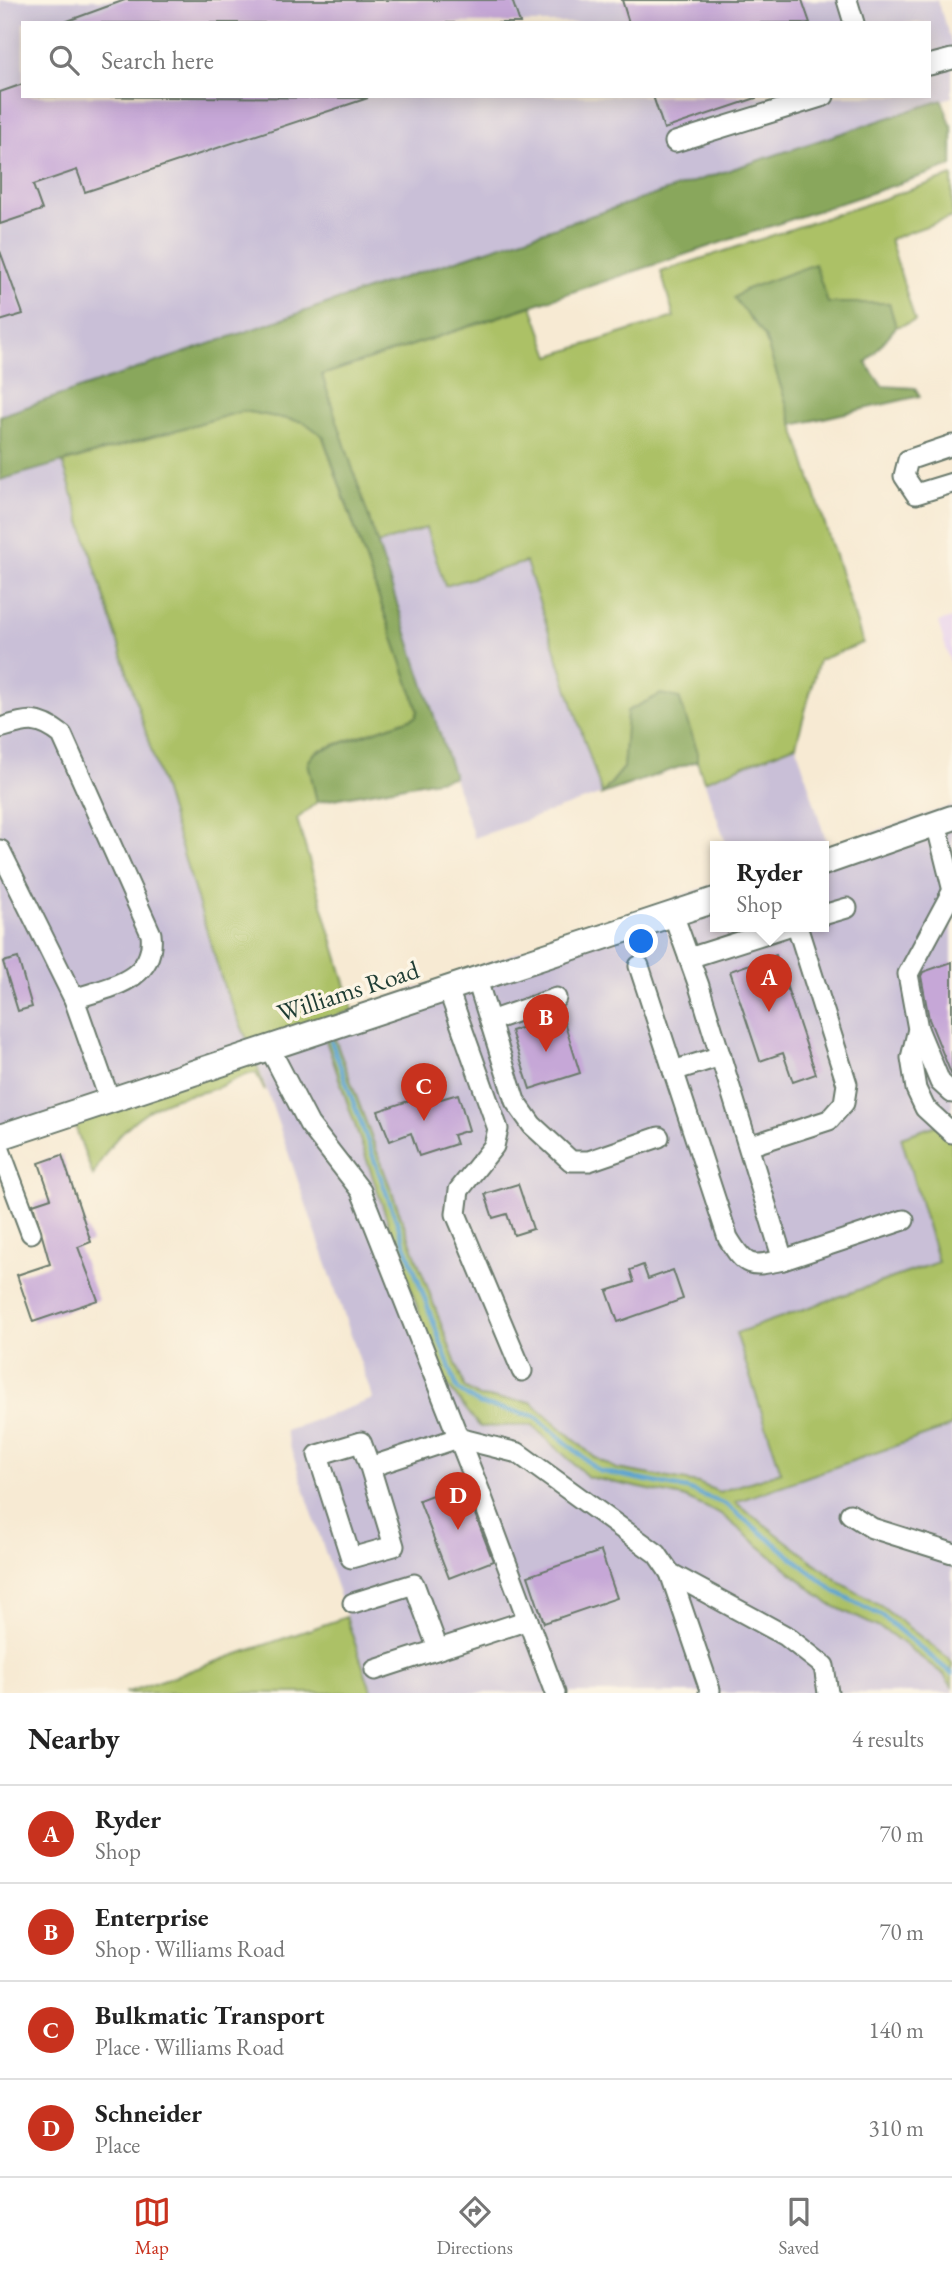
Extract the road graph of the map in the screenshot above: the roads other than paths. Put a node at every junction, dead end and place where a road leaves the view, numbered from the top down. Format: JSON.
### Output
{"nodes":[{"id":1,"x":847,"y":0,"type":"edge"},
{"id":2,"x":853,"y":21,"type":"edge"},
{"id":3,"x":952,"y":59,"type":"edge"},
{"id":4,"x":931,"y":64,"type":"edge"},
{"id":5,"x":818,"y":98,"type":"edge"},
{"id":6,"x":676,"y":142,"type":"dead end"},
{"id":7,"x":952,"y":445,"type":"edge"},
{"id":8,"x":952,"y":483,"type":"edge"},
{"id":9,"x":0,"y":728,"type":"edge"},
{"id":10,"x":944,"y":820,"type":"edge"},
{"id":11,"x":0,"y":850,"type":"edge"},
{"id":12,"x":829,"y":861,"type":"edge"},
{"id":13,"x":952,"y":890,"type":"edge"},
{"id":14,"x":710,"y":902,"type":"edge"},
{"id":15,"x":848,"y":908,"type":"dead end"},
{"id":16,"x":829,"y":913,"type":"edge"},
{"id":17,"x":673,"y":914,"type":"junction"},
{"id":18,"x":770,"y":932,"type":"edge"},
{"id":19,"x":799,"y":932,"type":"edge"},
{"id":20,"x":689,"y":958,"type":"junction"},
{"id":21,"x":639,"y":966,"type":"dead end"},
{"id":22,"x":477,"y":980,"type":"junction"},
{"id":23,"x":448,"y":989,"type":"junction"},
{"id":24,"x":556,"y":998,"type":"dead end"},
{"id":25,"x":74,"y":999,"type":"junction"},
{"id":26,"x":490,"y":1021,"type":"junction"},
{"id":27,"x":918,"y":1029,"type":"junction"},
{"id":28,"x":270,"y":1048,"type":"junction"},
{"id":29,"x":721,"y":1056,"type":"junction"},
{"id":30,"x":673,"y":1071,"type":"junction"},
{"id":31,"x":952,"y":1093,"type":"edge"},
{"id":32,"x":110,"y":1101,"type":"junction"},
{"id":33,"x":952,"y":1133,"type":"edge"},
{"id":34,"x":0,"y":1137,"type":"edge"},
{"id":35,"x":659,"y":1137,"type":"dead end"},
{"id":36,"x":749,"y":1146,"type":"junction"},
{"id":37,"x":0,"y":1150,"type":"edge"},
{"id":38,"x":904,"y":1220,"type":"dead end"},
{"id":39,"x":30,"y":1233,"type":"dead end"},
{"id":40,"x":783,"y":1260,"type":"junction"},
{"id":41,"x":522,"y":1370,"type":"dead end"},
{"id":42,"x":458,"y":1438,"type":"junction"},
{"id":43,"x":370,"y":1467,"type":"junction"},
{"id":44,"x":850,"y":1514,"type":"dead end"},
{"id":45,"x":952,"y":1553,"type":"edge"},
{"id":46,"x":670,"y":1573,"type":"junction"},
{"id":47,"x":353,"y":1603,"type":"dead end"},
{"id":48,"x":528,"y":1620,"type":"junction"},
{"id":49,"x":438,"y":1649,"type":"junction"},
{"id":50,"x":375,"y":1670,"type":"dead end"},
{"id":51,"x":555,"y":1693,"type":"edge"},
{"id":52,"x":709,"y":1693,"type":"edge"},
{"id":53,"x":828,"y":1693,"type":"edge"}],
"edges":[{"from":1,"to":2,"type":"lane"},
{"from":3,"to":4,"type":"lane"},
{"from":5,"to":6,"type":"lane"},
{"from":7,"to":8,"type":"lane"},
{"from":9,"to":25,"type":"lane"},
{"from":10,"to":12,"type":"main road"},
{"from":10,"to":13,"type":"lane"},
{"from":11,"to":25,"type":"lane"},
{"from":13,"to":27,"type":"lane"},
{"from":14,"to":17,"type":"main road","name":"Williams Road"},
{"from":15,"to":16,"type":"lane"},
{"from":17,"to":20,"type":"lane"},
{"from":17,"to":22,"type":"main road","name":"Williams Road"},
{"from":18,"to":20,"type":"lane"},
{"from":19,"to":36,"type":"lane"},
{"from":20,"to":29,"type":"lane"},
{"from":21,"to":30,"type":"lane"},
{"from":22,"to":23,"type":"main road","name":"Williams Road"},
{"from":22,"to":26,"type":"lane"},
{"from":23,"to":28,"type":"main road","name":"Williams Road"},
{"from":23,"to":41,"type":"lane"},
{"from":24,"to":26,"type":"lane"},
{"from":25,"to":32,"type":"lane"},
{"from":26,"to":35,"type":"lane"},
{"from":27,"to":31,"type":"lane"},
{"from":27,"to":33,"type":"lane"},
{"from":28,"to":32,"type":"main road","name":"Williams Road"},
{"from":28,"to":42,"type":"lane"},
{"from":29,"to":30,"type":"lane"},
{"from":29,"to":36,"type":"lane"},
{"from":30,"to":40,"type":"lane"},
{"from":32,"to":34,"type":"main road","name":"Williams Road"},
{"from":36,"to":40,"type":"lane"},
{"from":37,"to":39,"type":"lane"},
{"from":38,"to":40,"type":"lane"},
{"from":42,"to":43,"type":"lane"},
{"from":42,"to":46,"type":"lane"},
{"from":42,"to":48,"type":"lane"},
{"from":43,"to":43,"type":"lane"},
{"from":44,"to":45,"type":"lane"},
{"from":46,"to":52,"type":"lane"},
{"from":46,"to":53,"type":"lane"},
{"from":47,"to":49,"type":"lane"},
{"from":48,"to":49,"type":"lane"},
{"from":48,"to":51,"type":"lane"},
{"from":49,"to":50,"type":"lane"}]}
